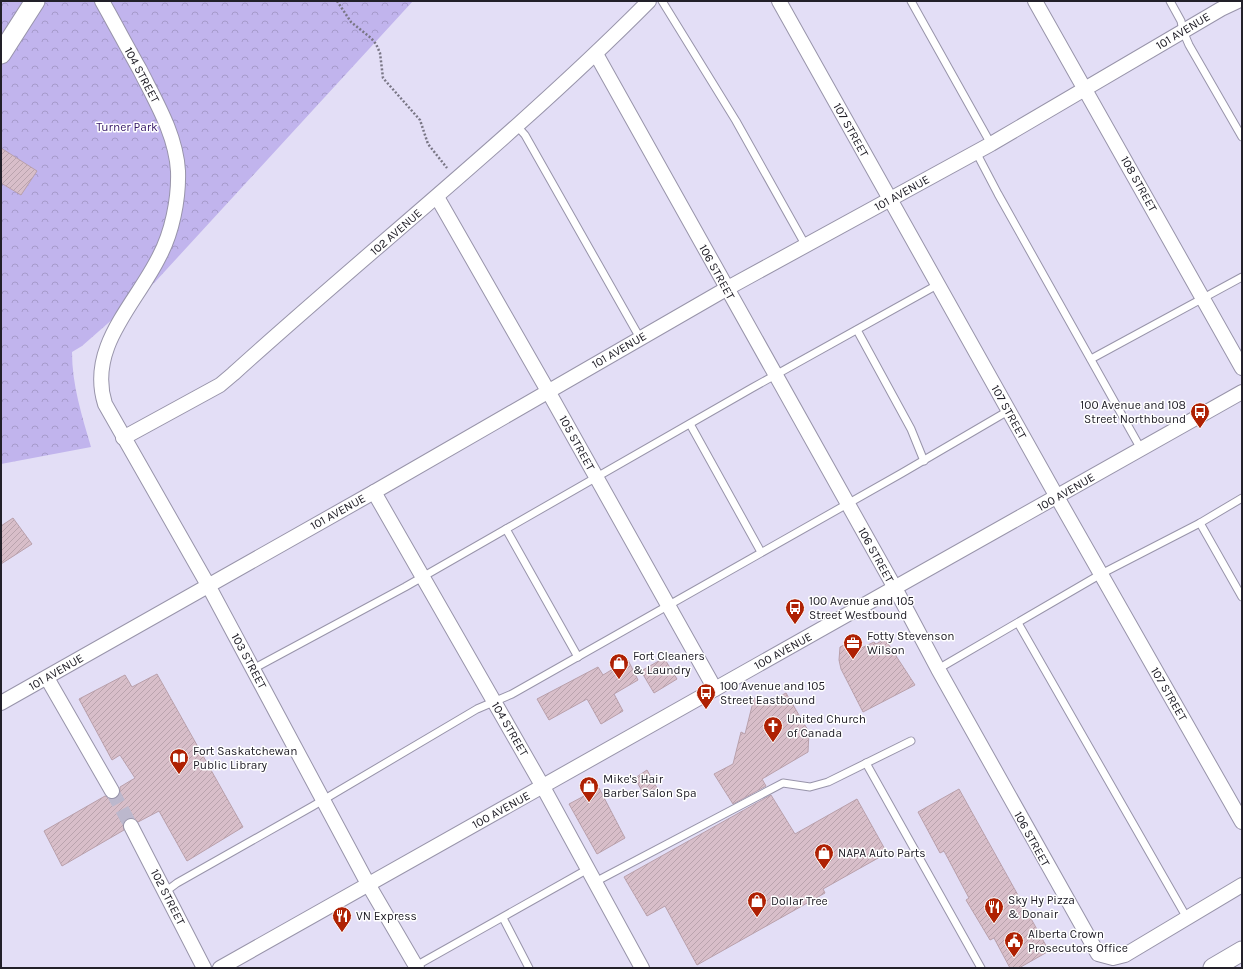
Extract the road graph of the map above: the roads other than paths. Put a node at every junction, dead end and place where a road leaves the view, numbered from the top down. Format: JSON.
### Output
{"nodes":[{"id":1,"x":35,"y":1,"type":"edge"},
{"id":2,"x":102,"y":1,"type":"edge"},
{"id":3,"x":649,"y":1,"type":"edge"},
{"id":4,"x":662,"y":1,"type":"edge"},
{"id":5,"x":779,"y":1,"type":"edge"},
{"id":6,"x":911,"y":1,"type":"edge"},
{"id":7,"x":1035,"y":1,"type":"edge"},
{"id":8,"x":1170,"y":1,"type":"edge"},
{"id":9,"x":1238,"y":1,"type":"edge"},
{"id":10,"x":1183,"y":31,"type":"junction"},
{"id":11,"x":1,"y":54,"type":"edge"},
{"id":12,"x":596,"y":54,"type":"junction"},
{"id":13,"x":1086,"y":89,"type":"junction"},
{"id":14,"x":516,"y":125,"type":"junction"},
{"id":15,"x":1242,"y":137,"type":"edge"},
{"id":16,"x":992,"y":144,"type":"junction"},
{"id":17,"x":976,"y":152,"type":"junction"},
{"id":18,"x":437,"y":197,"type":"junction"},
{"id":19,"x":890,"y":201,"type":"junction"},
{"id":20,"x":806,"y":246,"type":"junction"},
{"id":21,"x":1242,"y":277,"type":"edge"},
{"id":22,"x":937,"y":285,"type":"junction"},
{"id":23,"x":726,"y":289,"type":"junction"},
{"id":24,"x":1203,"y":299,"type":"junction"},
{"id":25,"x":857,"y":330,"type":"junction"},
{"id":26,"x":640,"y":338,"type":"junction"},
{"id":27,"x":105,"y":350,"type":"joint"},
{"id":28,"x":1091,"y":359,"type":"junction"},
{"id":29,"x":1242,"y":368,"type":"edge"},
{"id":30,"x":775,"y":375,"type":"junction"},
{"id":31,"x":548,"y":391,"type":"junction"},
{"id":32,"x":1242,"y":392,"type":"edge"},
{"id":33,"x":1008,"y":411,"type":"junction"},
{"id":34,"x":690,"y":424,"type":"junction"},
{"id":35,"x":123,"y":438,"type":"junction"},
{"id":36,"x":1141,"y":449,"type":"junction"},
{"id":37,"x":924,"y":461,"type":"junction"},
{"id":38,"x":597,"y":478,"type":"junction"},
{"id":39,"x":374,"y":492,"type":"junction"},
{"id":40,"x":1057,"y":497,"type":"junction"},
{"id":41,"x":1242,"y":498,"type":"edge"},
{"id":42,"x":847,"y":503,"type":"junction"},
{"id":43,"x":1200,"y":523,"type":"junction"},
{"id":44,"x":506,"y":529,"type":"junction"},
{"id":45,"x":761,"y":552,"type":"junction"},
{"id":46,"x":1101,"y":574,"type":"junction"},
{"id":47,"x":422,"y":577,"type":"junction"},
{"id":48,"x":208,"y":585,"type":"junction"},
{"id":49,"x":895,"y":588,"type":"junction"},
{"id":50,"x":1242,"y":597,"type":"edge"},
{"id":51,"x":668,"y":606,"type":"junction"},
{"id":52,"x":1018,"y":623,"type":"junction"},
{"id":53,"x":578,"y":657,"type":"junction"},
{"id":54,"x":253,"y":669,"type":"junction"},
{"id":55,"x":938,"y":669,"type":"junction"},
{"id":56,"x":47,"y":678,"type":"junction"},
{"id":57,"x":715,"y":690,"type":"junction"},
{"id":58,"x":494,"y":701,"type":"junction"},
{"id":59,"x":1,"y":703,"type":"edge"},
{"id":60,"x":911,"y":741,"type":"dead end"},
{"id":61,"x":866,"y":763,"type":"junction"},
{"id":62,"x":543,"y":787,"type":"junction"},
{"id":63,"x":112,"y":792,"type":"tunnel mouth"},
{"id":64,"x":324,"y":800,"type":"junction"},
{"id":65,"x":1242,"y":822,"type":"edge"},
{"id":66,"x":131,"y":826,"type":"tunnel mouth"},
{"id":67,"x":591,"y":875,"type":"junction"},
{"id":68,"x":368,"y":884,"type":"junction"},
{"id":69,"x":1242,"y":885,"type":"edge"},
{"id":70,"x":165,"y":892,"type":"junction"},
{"id":71,"x":503,"y":918,"type":"junction"},
{"id":72,"x":1187,"y":918,"type":"junction"},
{"id":73,"x":1242,"y":951,"type":"edge"},
{"id":74,"x":415,"y":967,"type":"edge"},
{"id":75,"x":204,"y":968,"type":"edge"},
{"id":76,"x":220,"y":968,"type":"edge"},
{"id":77,"x":529,"y":968,"type":"edge"},
{"id":78,"x":642,"y":968,"type":"edge"},
{"id":79,"x":981,"y":968,"type":"edge"},
{"id":80,"x":1213,"y":968,"type":"edge"}],
"edges":[{"from":1,"to":11,"type":"street"},
{"from":2,"to":27,"type":"street","name":"104 STREET"},
{"from":3,"to":12,"type":"street","name":"102 AVENUE"},
{"from":4,"to":20,"type":"lane"},
{"from":5,"to":19,"type":"street","name":"107 STREET"},
{"from":6,"to":16,"type":"lane"},
{"from":7,"to":13,"type":"street","name":"108 STREET"},
{"from":8,"to":10,"type":"lane"},
{"from":9,"to":10,"type":"street","name":"101 AVENUE"},
{"from":10,"to":13,"type":"street","name":"101 AVENUE"},
{"from":10,"to":15,"type":"lane"},
{"from":12,"to":14,"type":"street","name":"102 AVENUE"},
{"from":12,"to":23,"type":"street","name":"106 STREET"},
{"from":13,"to":16,"type":"street","name":"101 AVENUE"},
{"from":13,"to":24,"type":"street","name":"108 STREET"},
{"from":14,"to":18,"type":"street","name":"102 AVENUE"},
{"from":14,"to":26,"type":"lane"},
{"from":16,"to":17,"type":"street","name":"101 AVENUE"},
{"from":17,"to":19,"type":"street","name":"101 AVENUE"},
{"from":17,"to":28,"type":"lane"},
{"from":18,"to":31,"type":"street","name":"105 STREET"},
{"from":18,"to":35,"type":"street","name":"102 AVENUE"},
{"from":19,"to":20,"type":"street","name":"101 AVENUE"},
{"from":19,"to":22,"type":"street","name":"107 STREET"},
{"from":20,"to":23,"type":"street","name":"101 AVENUE"},
{"from":21,"to":24,"type":"lane"},
{"from":22,"to":25,"type":"lane"},
{"from":22,"to":33,"type":"street","name":"107 STREET"},
{"from":23,"to":26,"type":"street","name":"101 AVENUE"},
{"from":23,"to":30,"type":"street","name":"106 STREET"},
{"from":24,"to":28,"type":"lane"},
{"from":24,"to":29,"type":"street","name":"108 STREET"},
{"from":25,"to":30,"type":"lane"},
{"from":25,"to":37,"type":"lane"},
{"from":26,"to":31,"type":"street","name":"101 AVENUE"},
{"from":27,"to":35,"type":"street","name":"103 STREET"},
{"from":28,"to":36,"type":"lane"},
{"from":30,"to":34,"type":"lane"},
{"from":30,"to":42,"type":"street","name":"106 STREET"},
{"from":31,"to":38,"type":"street","name":"105 STREET"},
{"from":31,"to":39,"type":"street","name":"101 AVENUE"},
{"from":32,"to":36,"type":"street","name":"100 AVENUE"},
{"from":33,"to":37,"type":"lane"},
{"from":33,"to":40,"type":"street","name":"107 STREET"},
{"from":34,"to":38,"type":"lane"},
{"from":34,"to":45,"type":"lane"},
{"from":35,"to":48,"type":"street","name":"103 STREET"},
{"from":36,"to":40,"type":"street","name":"100 AVENUE"},
{"from":37,"to":42,"type":"lane"},
{"from":38,"to":44,"type":"lane"},
{"from":38,"to":51,"type":"street","name":"105 STREET"},
{"from":39,"to":47,"type":"street","name":"104 STREET"},
{"from":39,"to":48,"type":"street","name":"101 AVENUE"},
{"from":40,"to":46,"type":"street","name":"107 STREET"},
{"from":40,"to":49,"type":"street","name":"100 AVENUE"},
{"from":41,"to":43,"type":"lane"},
{"from":42,"to":45,"type":"lane"},
{"from":42,"to":49,"type":"street","name":"106 STREET"},
{"from":43,"to":46,"type":"lane"},
{"from":43,"to":50,"type":"lane"},
{"from":44,"to":47,"type":"lane"},
{"from":44,"to":53,"type":"lane"},
{"from":45,"to":51,"type":"lane"},
{"from":46,"to":52,"type":"lane"},
{"from":46,"to":65,"type":"street","name":"107 STREET"},
{"from":47,"to":54,"type":"lane"},
{"from":47,"to":58,"type":"street","name":"104 STREET"},
{"from":48,"to":54,"type":"street","name":"103 STREET"},
{"from":48,"to":56,"type":"street","name":"101 AVENUE"},
{"from":49,"to":55,"type":"street","name":"106 STREET"},
{"from":49,"to":57,"type":"street","name":"100 AVENUE"},
{"from":51,"to":53,"type":"lane"},
{"from":51,"to":57,"type":"street","name":"105 STREET"},
{"from":52,"to":55,"type":"lane"},
{"from":52,"to":72,"type":"lane"},
{"from":53,"to":58,"type":"lane"},
{"from":54,"to":64,"type":"street","name":"103 STREET"},
{"from":55,"to":72,"type":"street","name":"106 STREET"},
{"from":56,"to":59,"type":"street","name":"101 AVENUE"},
{"from":56,"to":63,"type":"street"},
{"from":57,"to":62,"type":"street","name":"100 AVENUE"},
{"from":58,"to":62,"type":"street","name":"104 STREET"},
{"from":58,"to":64,"type":"lane"},
{"from":60,"to":61,"type":"lane"},
{"from":61,"to":67,"type":"lane"},
{"from":61,"to":79,"type":"lane"},
{"from":62,"to":67,"type":"street","name":"104 STREET"},
{"from":62,"to":68,"type":"street","name":"100 AVENUE"},
{"from":64,"to":68,"type":"street","name":"103 STREET"},
{"from":64,"to":70,"type":"lane"},
{"from":66,"to":70,"type":"street","name":"102 STREET"},
{"from":67,"to":71,"type":"lane"},
{"from":67,"to":78,"type":"street","name":"104 STREET"},
{"from":68,"to":74,"type":"street","name":"103 STREET"},
{"from":68,"to":76,"type":"street","name":"100 AVENUE"},
{"from":69,"to":72,"type":"street","name":"106 STREET"},
{"from":70,"to":75,"type":"street","name":"102 STREET"},
{"from":71,"to":74,"type":"lane"},
{"from":71,"to":77,"type":"lane"},
{"from":73,"to":80,"type":"street"}]}
